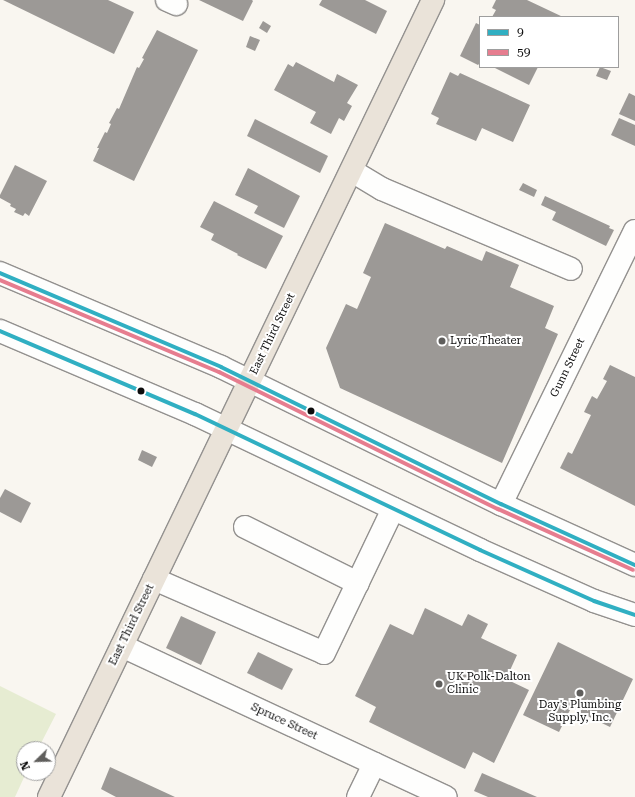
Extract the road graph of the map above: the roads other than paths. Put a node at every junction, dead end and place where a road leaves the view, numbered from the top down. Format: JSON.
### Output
{"nodes":[{"id":1,"x":434,"y":0,"type":"edge"},
{"id":2,"x":352,"y":171,"type":"junction"},
{"id":3,"x":635,"y":231,"type":"edge"},
{"id":4,"x":571,"y":269,"type":"dead end"},
{"id":5,"x":0,"y":273,"type":"edge"},
{"id":6,"x":0,"y":331,"type":"edge"},
{"id":7,"x":250,"y":382,"type":"junction"},
{"id":8,"x":226,"y":429,"type":"junction"},
{"id":9,"x":501,"y":504,"type":"junction"},
{"id":10,"x":393,"y":509,"type":"junction"},
{"id":11,"x":245,"y":527,"type":"dead end"},
{"id":12,"x":635,"y":565,"type":"edge"},
{"id":13,"x":154,"y":579,"type":"junction"},
{"id":14,"x":358,"y":583,"type":"junction"},
{"id":15,"x":635,"y":616,"type":"edge"},
{"id":16,"x":122,"y":646,"type":"junction"},
{"id":17,"x":374,"y":764,"type":"junction"},
{"id":18,"x":49,"y":797,"type":"edge"},
{"id":19,"x":358,"y":797,"type":"edge"},
{"id":20,"x":446,"y":797,"type":"edge"}],
"edges":[{"from":1,"to":2,"type":"main road","name":"East Third Street"},
{"from":2,"to":4,"type":"street"},
{"from":2,"to":7,"type":"main road","name":"East Third Street"},
{"from":3,"to":9,"type":"street","name":"Gunn Street"},
{"from":5,"to":7,"type":"street"},
{"from":6,"to":8,"type":"street"},
{"from":7,"to":8,"type":"main road","name":"East Third Street"},
{"from":7,"to":9,"type":"street"},
{"from":8,"to":10,"type":"street"},
{"from":8,"to":13,"type":"main road","name":"East Third Street"},
{"from":9,"to":12,"type":"street"},
{"from":10,"to":14,"type":"street"},
{"from":10,"to":15,"type":"street"},
{"from":11,"to":14,"type":"street"},
{"from":13,"to":14,"type":"street"},
{"from":13,"to":16,"type":"main road","name":"East Third Street"},
{"from":16,"to":17,"type":"street","name":"Spruce Street"},
{"from":16,"to":18,"type":"main road","name":"East Third Street"},
{"from":17,"to":19,"type":"street"},
{"from":17,"to":20,"type":"street","name":"Spruce Street"}]}
